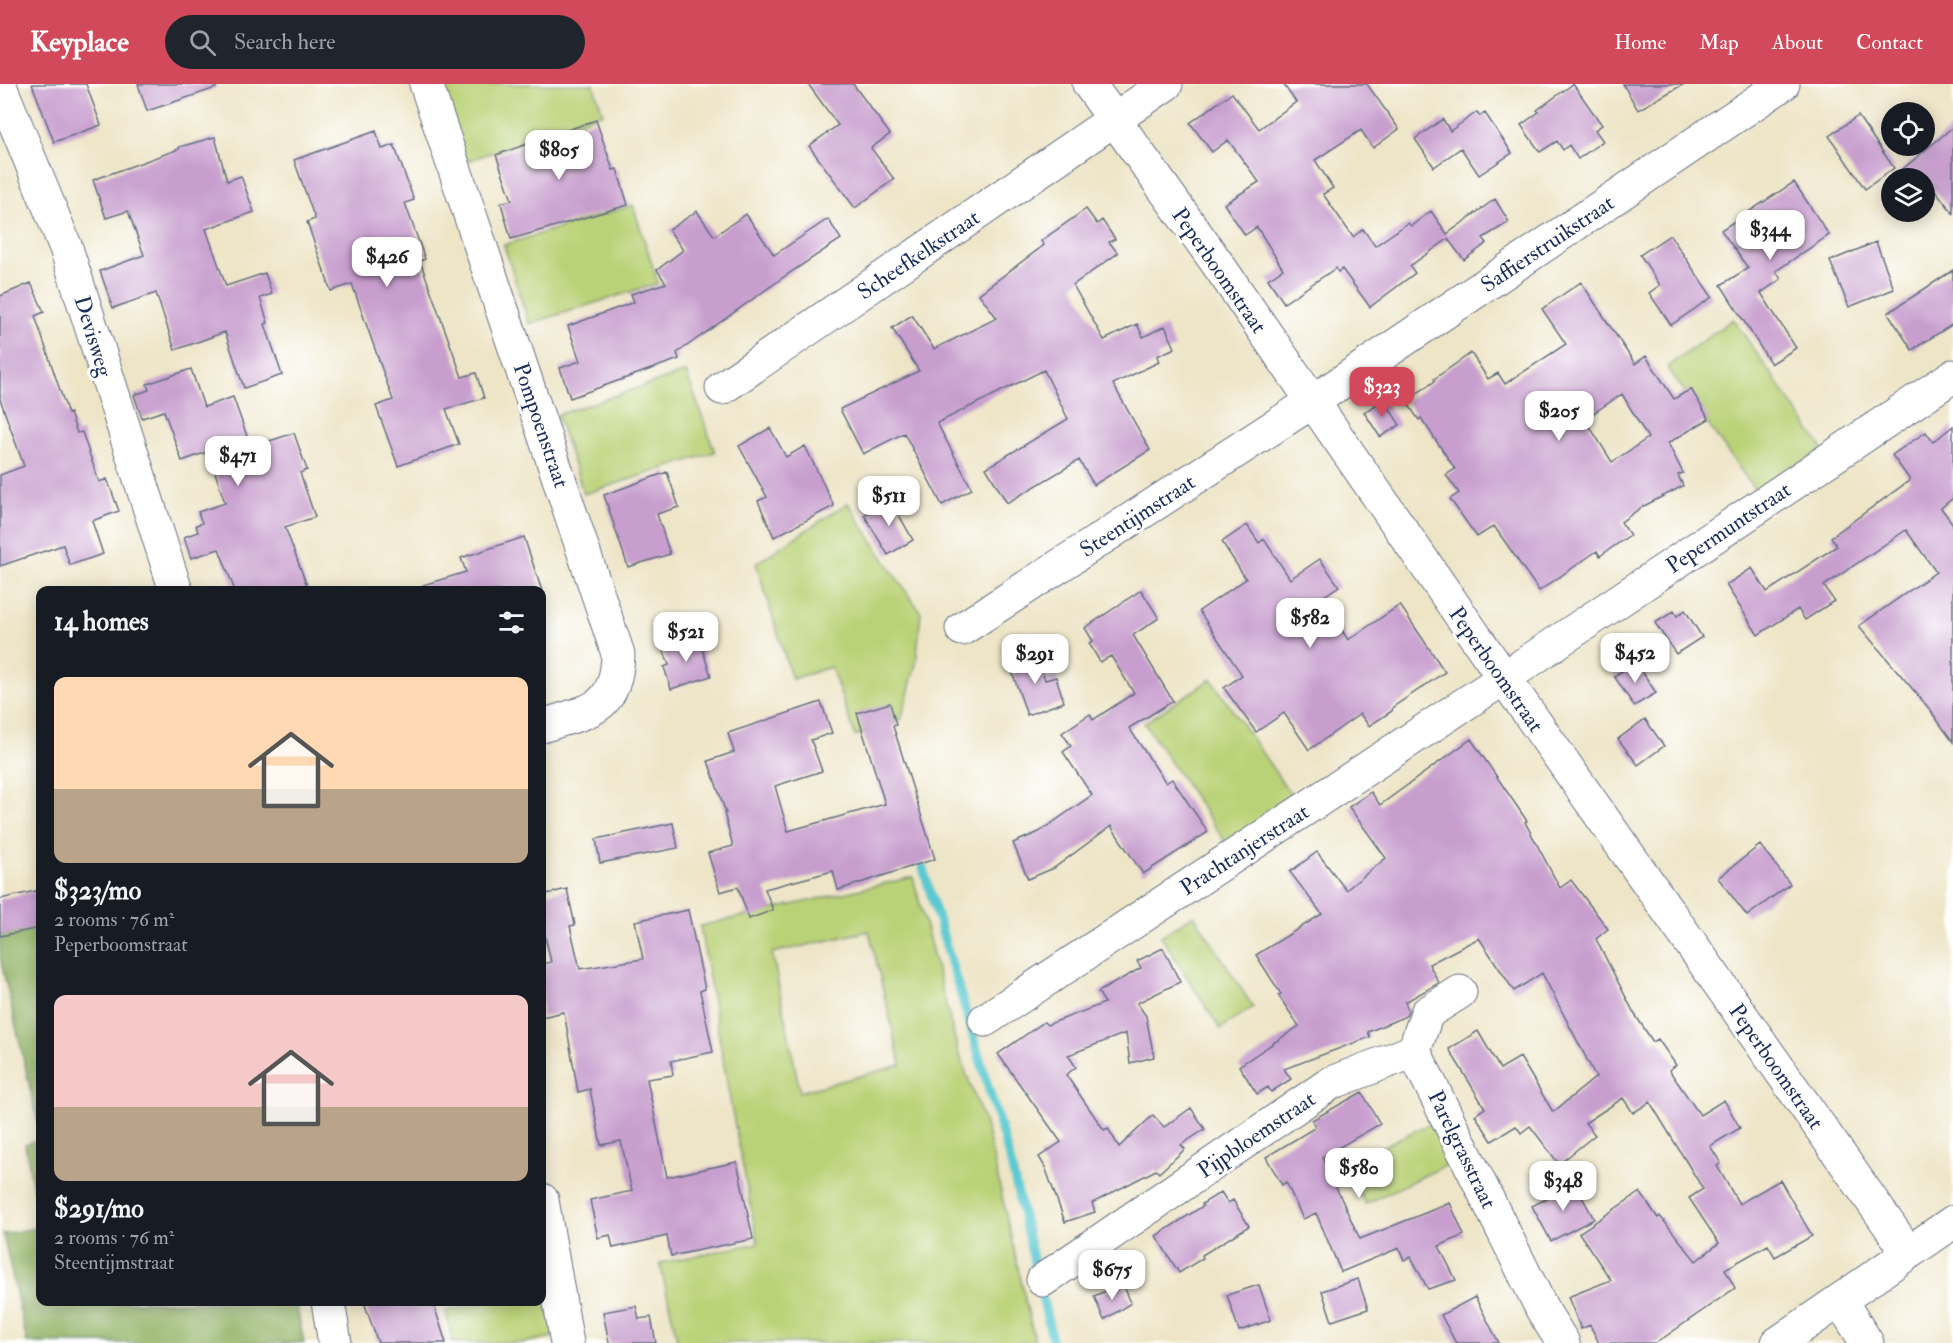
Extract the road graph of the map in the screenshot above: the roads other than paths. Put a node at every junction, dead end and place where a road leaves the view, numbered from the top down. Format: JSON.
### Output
{"nodes":[{"id":1,"x":426,"y":84,"type":"edge"},
{"id":2,"x":1089,"y":84,"type":"edge"},
{"id":3,"x":1166,"y":84,"type":"edge"},
{"id":4,"x":1783,"y":84,"type":"edge"},
{"id":5,"x":0,"y":86,"type":"edge"},
{"id":6,"x":1114,"y":119,"type":"junction"},
{"id":7,"x":1953,"y":376,"type":"edge"},
{"id":8,"x":722,"y":388,"type":"dead end"},
{"id":9,"x":1312,"y":402,"type":"junction"},
{"id":10,"x":174,"y":586,"type":"edge"},
{"id":11,"x":962,"y":629,"type":"dead end"},
{"id":12,"x":1504,"y":678,"type":"junction"},
{"id":13,"x":546,"y":725,"type":"edge"},
{"id":14,"x":1460,"y":992,"type":"dead end"},
{"id":15,"x":985,"y":1020,"type":"dead end"},
{"id":16,"x":1414,"y":1051,"type":"junction"},
{"id":17,"x":1953,"y":1222,"type":"edge"},
{"id":18,"x":546,"y":1223,"type":"edge"},
{"id":19,"x":1908,"y":1252,"type":"junction"},
{"id":20,"x":1042,"y":1280,"type":"dead end"},
{"id":21,"x":1840,"y":1300,"type":"junction"},
{"id":22,"x":329,"y":1306,"type":"edge"},
{"id":23,"x":335,"y":1343,"type":"edge"},
{"id":24,"x":567,"y":1343,"type":"edge"},
{"id":25,"x":1563,"y":1343,"type":"edge"},
{"id":26,"x":1778,"y":1343,"type":"edge"},
{"id":27,"x":1867,"y":1343,"type":"edge"}],
"edges":[{"from":1,"to":13,"type":"street","name":"Pompoenstraat"},
{"from":2,"to":6,"type":"street","name":"Peperboomstraat"},
{"from":3,"to":6,"type":"street","name":"Scheefkelkstraat"},
{"from":4,"to":9,"type":"street","name":"Saffierstruikstraat"},
{"from":5,"to":10,"type":"street","name":"Devisweg"},
{"from":6,"to":8,"type":"street","name":"Scheefkelkstraat"},
{"from":6,"to":9,"type":"street","name":"Peperboomstraat"},
{"from":7,"to":12,"type":"street","name":"Pepermuntstraat"},
{"from":9,"to":11,"type":"street","name":"Steentijmstraat"},
{"from":9,"to":12,"type":"street","name":"Peperboomstraat"},
{"from":12,"to":15,"type":"street","name":"Prachtanjerstraat"},
{"from":12,"to":19,"type":"street","name":"Peperboomstraat"},
{"from":14,"to":16,"type":"street"},
{"from":16,"to":20,"type":"street","name":"Pijpbloemstraat"},
{"from":16,"to":25,"type":"street","name":"Parelgrasstraat"},
{"from":17,"to":19,"type":"street"},
{"from":18,"to":24,"type":"street"},
{"from":19,"to":21,"type":"street"},
{"from":21,"to":26,"type":"street"},
{"from":21,"to":27,"type":"street"},
{"from":22,"to":23,"type":"street"}]}
